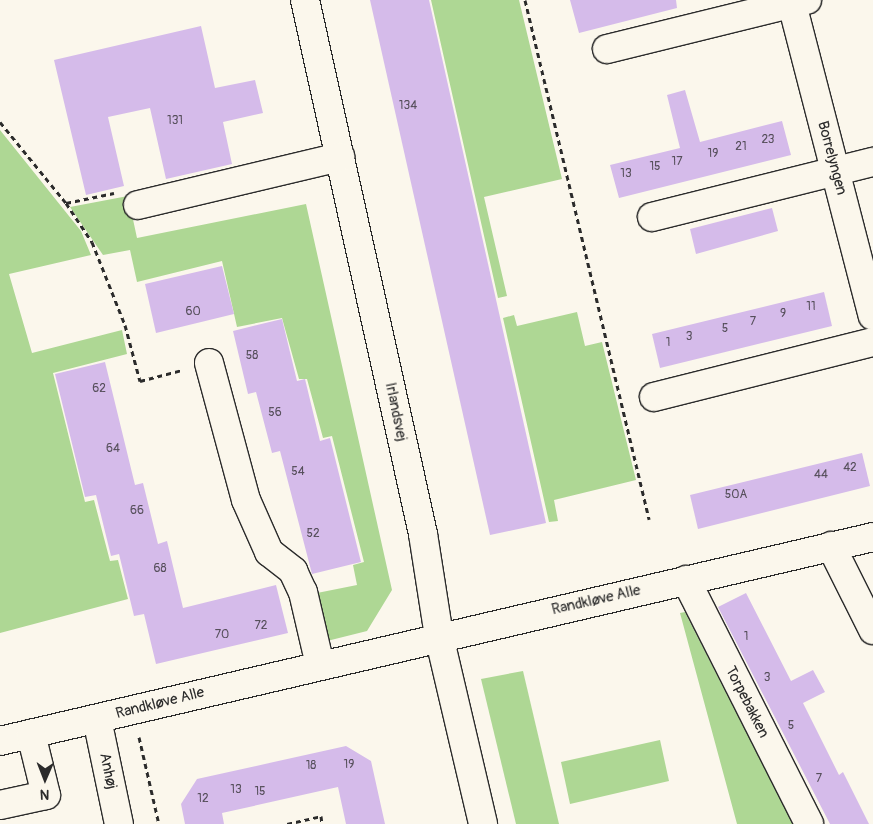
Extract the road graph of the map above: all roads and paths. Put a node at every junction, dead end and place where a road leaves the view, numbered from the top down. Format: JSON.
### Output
{"nodes":[{"id":1,"x":305,"y":0,"type":"edge"},
{"id":2,"x":525,"y":0,"type":"edge"},
{"id":3,"x":796,"y":1,"type":"edge"},
{"id":4,"x":607,"y":49,"type":"dead end"},
{"id":5,"x":0,"y":122,"type":"edge"},
{"id":6,"x":340,"y":157,"type":"junction"},
{"id":7,"x":873,"y":162,"type":"edge"},
{"id":8,"x":835,"y":171,"type":"junction"},
{"id":9,"x":66,"y":203,"type":"junction"},
{"id":10,"x":138,"y":205,"type":"joint"},
{"id":11,"x":652,"y":217,"type":"dead end"},
{"id":12,"x":873,"y":316,"type":"edge"},
{"id":13,"x":873,"y":342,"type":"edge"},
{"id":14,"x":209,"y":363,"type":"joint"},
{"id":15,"x":654,"y":397,"type":"dead end"},
{"id":16,"x":649,"y":519,"type":"dead end"},
{"id":17,"x":873,"y":536,"type":"edge"},
{"id":18,"x":831,"y":546,"type":"junction"},
{"id":19,"x":686,"y":580,"type":"junction"},
{"id":20,"x":873,"y":630,"type":"edge"},
{"id":21,"x":440,"y":636,"type":"junction"},
{"id":22,"x":320,"y":665,"type":"junction"},
{"id":23,"x":133,"y":710,"type":"junction"},
{"id":24,"x":97,"y":719,"type":"junction"},
{"id":25,"x":31,"y":734,"type":"junction"},
{"id":26,"x":0,"y":742,"type":"edge"},
{"id":27,"x":0,"y":805,"type":"edge"},
{"id":28,"x":120,"y":824,"type":"edge"},
{"id":29,"x":159,"y":824,"type":"edge"},
{"id":30,"x":287,"y":824,"type":"edge"},
{"id":31,"x":322,"y":824,"type":"edge"},
{"id":32,"x":483,"y":824,"type":"edge"},
{"id":33,"x":809,"y":824,"type":"edge"}],
"edges":[{"from":1,"to":6,"type":"street","name":"Irlandsvej"},
{"from":2,"to":16,"type":"path"},
{"from":3,"to":4,"type":"street"},
{"from":3,"to":8,"type":"street","name":"Borrelyngen"},
{"from":5,"to":9,"type":"path"},
{"from":6,"to":10,"type":"street"},
{"from":6,"to":21,"type":"street","name":"Irlandsvej"},
{"from":7,"to":8,"type":"street"},
{"from":8,"to":11,"type":"street"},
{"from":8,"to":12,"type":"street","name":"Borrelyngen"},
{"from":9,"to":10,"type":"path"},
{"from":9,"to":14,"type":"path"},
{"from":13,"to":15,"type":"street"},
{"from":14,"to":22,"type":"street"},
{"from":17,"to":18,"type":"street","name":"Randkløve Alle"},
{"from":18,"to":19,"type":"street","name":"Randkløve Alle"},
{"from":18,"to":20,"type":"street"},
{"from":19,"to":21,"type":"street","name":"Randkløve Alle"},
{"from":19,"to":33,"type":"street","name":"Torpebakken"},
{"from":21,"to":22,"type":"street","name":"Randkløve Alle"},
{"from":21,"to":32,"type":"street","name":"Irlandsvej"},
{"from":22,"to":23,"type":"street","name":"Randkløve Alle"},
{"from":23,"to":24,"type":"street","name":"Randkløve Alle"},
{"from":23,"to":29,"type":"path"},
{"from":24,"to":25,"type":"street","name":"Randkløve Alle"},
{"from":24,"to":28,"type":"street","name":"Anhøj"},
{"from":25,"to":26,"type":"street","name":"Randkløve Alle"},
{"from":25,"to":27,"type":"street"},
{"from":30,"to":31,"type":"path"}]}
